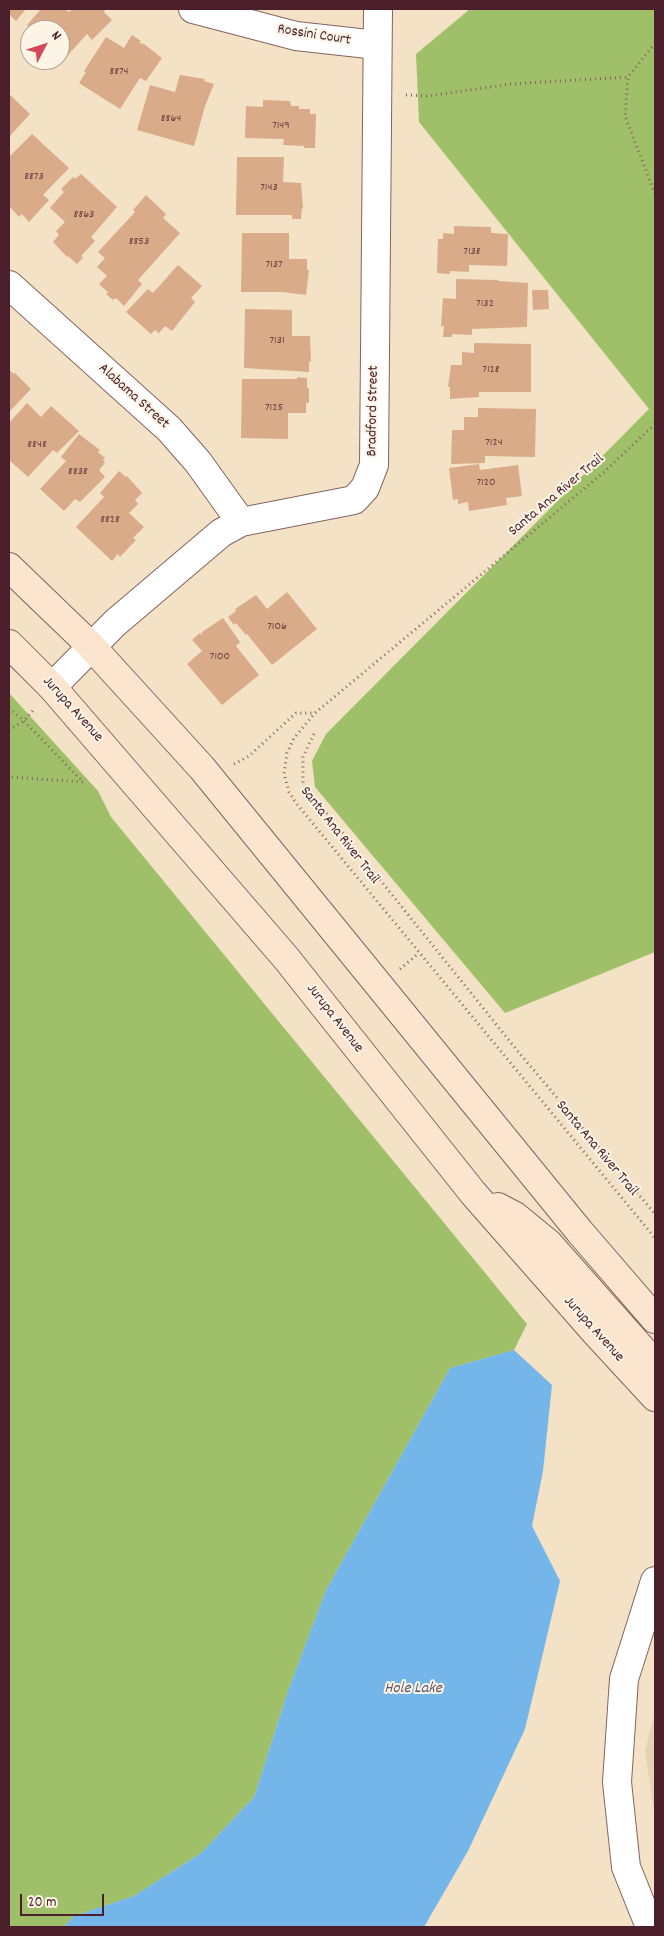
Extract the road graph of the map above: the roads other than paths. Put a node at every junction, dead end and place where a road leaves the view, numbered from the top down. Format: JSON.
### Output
{"nodes":[{"id":1,"x":193,"y":9,"type":"edge"},
{"id":2,"x":378,"y":9,"type":"edge"},
{"id":3,"x":377,"y":44,"type":"junction"},
{"id":4,"x":9,"y":286,"type":"edge"},
{"id":5,"x":240,"y":522,"type":"junction"},
{"id":6,"x":9,"y":567,"type":"edge"},
{"id":7,"x":9,"y":644,"type":"edge"},
{"id":8,"x":91,"y":646,"type":"junction"},
{"id":9,"x":52,"y":687,"type":"junction"},
{"id":10,"x":473,"y":1193,"type":"junction"},
{"id":11,"x":655,"y":1319,"type":"edge"},
{"id":12,"x":655,"y":1364,"type":"edge"},
{"id":13,"x":655,"y":1398,"type":"edge"},
{"id":14,"x":655,"y":1581,"type":"edge"},
{"id":15,"x":650,"y":1927,"type":"edge"}],
"edges":[{"from":1,"to":3,"type":"street","name":"Rossini Court"},
{"from":2,"to":3,"type":"street","name":"Bradford Street"},
{"from":3,"to":5,"type":"street","name":"Bradford Street"},
{"from":4,"to":5,"type":"street","name":"Alabama Street"},
{"from":5,"to":8,"type":"street","name":"Bradford Street"},
{"from":6,"to":8,"type":"main road"},
{"from":7,"to":9,"type":"main road","name":"Jurupa Avenue"},
{"from":8,"to":9,"type":"street","name":"Bradford Street"},
{"from":8,"to":11,"type":"main road"},
{"from":9,"to":10,"type":"main road","name":"Jurupa Avenue"},
{"from":10,"to":12,"type":"main road"},
{"from":10,"to":13,"type":"main road","name":"Jurupa Avenue"},
{"from":14,"to":15,"type":"street"}]}
